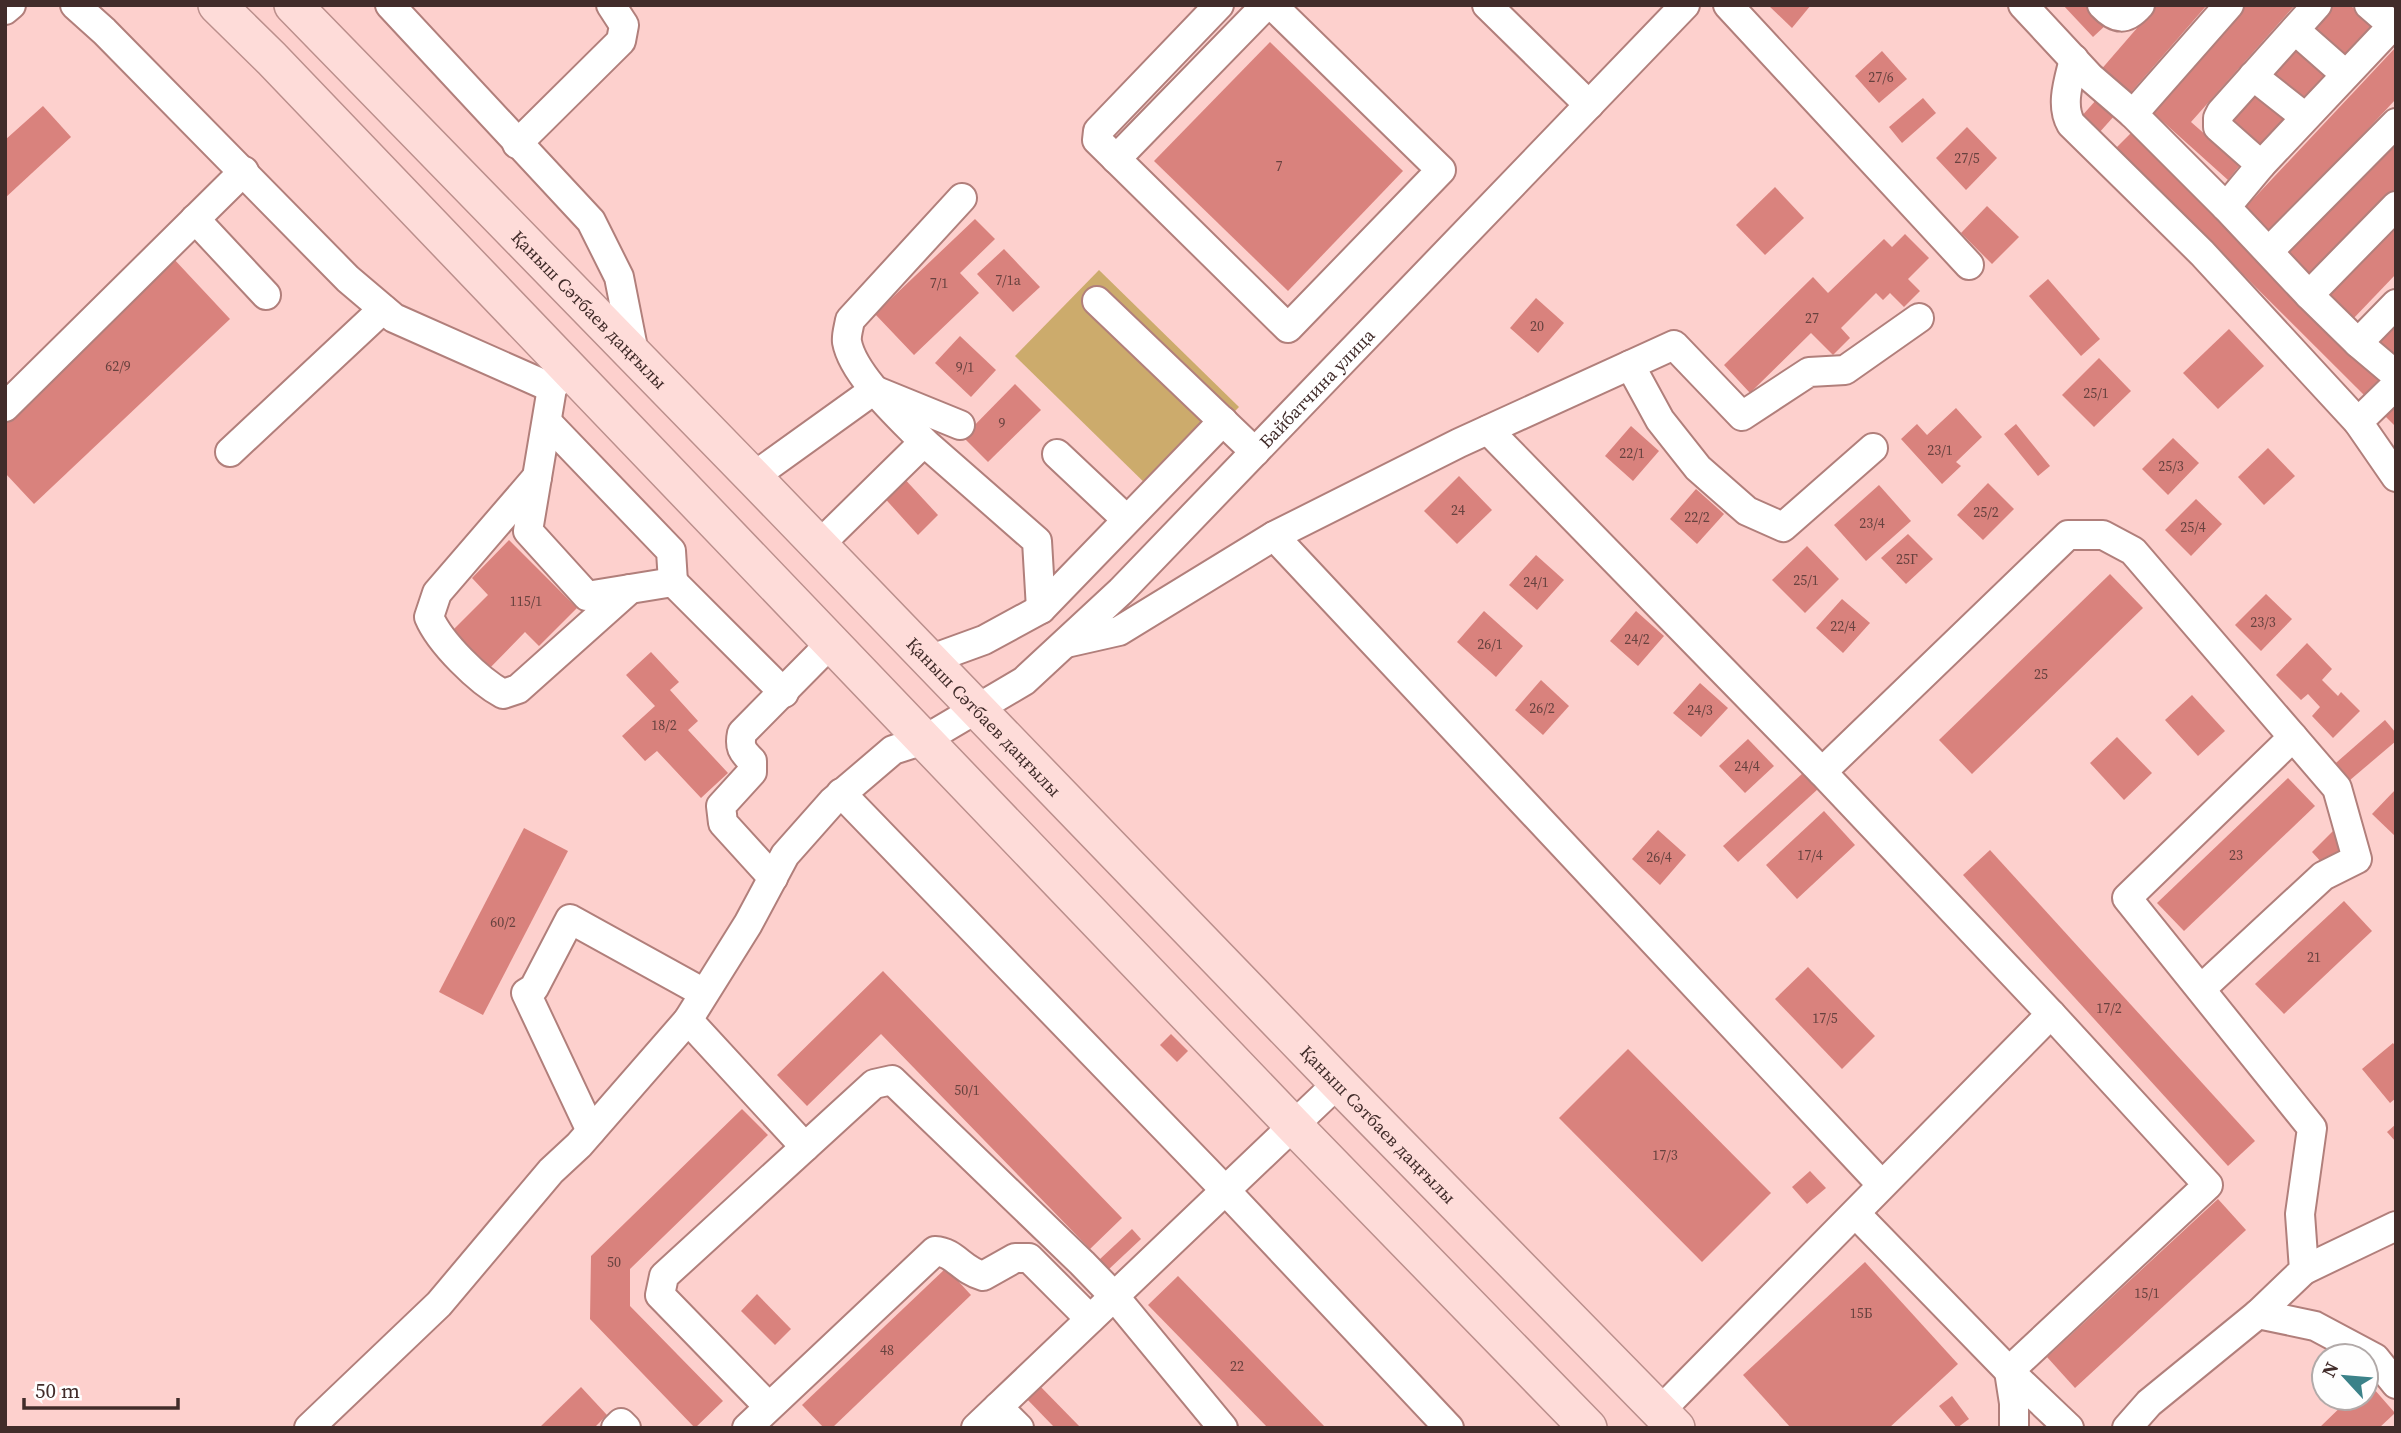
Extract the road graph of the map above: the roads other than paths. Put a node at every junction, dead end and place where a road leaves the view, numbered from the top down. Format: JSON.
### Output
{"nodes":[{"id":1,"x":11,"y":5,"type":"edge"},
{"id":2,"x":75,"y":5,"type":"edge"},
{"id":3,"x":217,"y":5,"type":"edge"},
{"id":4,"x":293,"y":5,"type":"edge"},
{"id":5,"x":390,"y":5,"type":"edge"},
{"id":6,"x":611,"y":5,"type":"edge"},
{"id":7,"x":1219,"y":5,"type":"edge"},
{"id":8,"x":1266,"y":5,"type":"edge"},
{"id":9,"x":1272,"y":5,"type":"edge"},
{"id":10,"x":1487,"y":5,"type":"edge"},
{"id":11,"x":1685,"y":5,"type":"edge"},
{"id":12,"x":1728,"y":5,"type":"edge"},
{"id":13,"x":2023,"y":5,"type":"edge"},
{"id":14,"x":2102,"y":5,"type":"edge"},
{"id":15,"x":2140,"y":5,"type":"edge"},
{"id":16,"x":2229,"y":5,"type":"edge"},
{"id":17,"x":2317,"y":5,"type":"edge"},
{"id":18,"x":2369,"y":5,"type":"edge"},
{"id":19,"x":5,"y":10,"type":"edge"},
{"id":20,"x":2394,"y":24,"type":"edge"},
{"id":21,"x":2295,"y":30,"type":"junction"},
{"id":22,"x":2074,"y":59,"type":"junction"},
{"id":23,"x":2346,"y":74,"type":"junction"},
{"id":24,"x":2253,"y":76,"type":"junction"},
{"id":25,"x":1589,"y":105,"type":"junction"},
{"id":26,"x":2133,"y":114,"type":"junction"},
{"id":27,"x":2305,"y":117,"type":"junction"},
{"id":28,"x":2396,"y":123,"type":"edge"},
{"id":29,"x":517,"y":144,"type":"junction"},
{"id":30,"x":1116,"y":159,"type":"junction"},
{"id":31,"x":2261,"y":165,"type":"junction"},
{"id":32,"x":244,"y":171,"type":"junction"},
{"id":33,"x":962,"y":198,"type":"dead end"},
{"id":34,"x":2396,"y":206,"type":"edge"},
{"id":35,"x":2227,"y":207,"type":"junction"},
{"id":36,"x":195,"y":219,"type":"junction"},
{"id":37,"x":2269,"y":251,"type":"junction"},
{"id":38,"x":1969,"y":265,"type":"dead end"},
{"id":39,"x":266,"y":295,"type":"dead end"},
{"id":40,"x":2309,"y":295,"type":"junction"},
{"id":41,"x":1097,"y":301,"type":"dead end"},
{"id":42,"x":2396,"y":304,"type":"edge"},
{"id":43,"x":383,"y":309,"type":"junction"},
{"id":44,"x":1919,"y":318,"type":"dead end"},
{"id":45,"x":2358,"y":343,"type":"junction"},
{"id":46,"x":635,"y":358,"type":"junction"},
{"id":47,"x":1630,"y":365,"type":"junction"},
{"id":48,"x":2396,"y":375,"type":"edge"},
{"id":49,"x":560,"y":379,"type":"junction"},
{"id":50,"x":2396,"y":384,"type":"edge"},
{"id":51,"x":874,"y":390,"type":"junction"},
{"id":52,"x":5,"y":407,"type":"edge"},
{"id":53,"x":1223,"y":421,"type":"junction"},
{"id":54,"x":547,"y":422,"type":"junction"},
{"id":55,"x":2358,"y":422,"type":"junction"},
{"id":56,"x":960,"y":425,"type":"dead end"},
{"id":57,"x":1488,"y":430,"type":"junction"},
{"id":58,"x":924,"y":442,"type":"junction"},
{"id":59,"x":1873,"y":447,"type":"dead end"},
{"id":60,"x":230,"y":452,"type":"dead end"},
{"id":61,"x":1255,"y":452,"type":"junction"},
{"id":62,"x":1057,"y":454,"type":"dead end"},
{"id":63,"x":537,"y":477,"type":"junction"},
{"id":64,"x":752,"y":477,"type":"junction"},
{"id":65,"x":2396,"y":477,"type":"edge"},
{"id":66,"x":1126,"y":519,"type":"junction"},
{"id":67,"x":1274,"y":536,"type":"junction"},
{"id":68,"x":818,"y":546,"type":"junction"},
{"id":69,"x":673,"y":582,"type":"junction"},
{"id":70,"x":630,"y":589,"type":"junction"},
{"id":71,"x":1041,"y":609,"type":"junction"},
{"id":72,"x":831,"y":643,"type":"junction"},
{"id":73,"x":1066,"y":643,"type":"junction"},
{"id":74,"x":929,"y":660,"type":"junction"},
{"id":75,"x":784,"y":693,"type":"junction"},
{"id":76,"x":978,"y":710,"type":"junction"},
{"id":77,"x":2292,"y":737,"type":"junction"},
{"id":78,"x":924,"y":740,"type":"junction"},
{"id":79,"x":1822,"y":772,"type":"junction"},
{"id":80,"x":841,"y":793,"type":"junction"},
{"id":81,"x":773,"y":878,"type":"junction"},
{"id":82,"x":2201,"y":989,"type":"junction"},
{"id":83,"x":704,"y":993,"type":"junction"},
{"id":84,"x":2051,"y":1014,"type":"junction"},
{"id":85,"x":688,"y":1020,"type":"junction"},
{"id":86,"x":1338,"y":1083,"type":"junction"},
{"id":87,"x":1293,"y":1125,"type":"junction"},
{"id":88,"x":591,"y":1131,"type":"junction"},
{"id":89,"x":805,"y":1147,"type":"junction"},
{"id":90,"x":1881,"y":1184,"type":"junction"},
{"id":91,"x":1225,"y":1190,"type":"junction"},
{"id":92,"x":1856,"y":1214,"type":"junction"},
{"id":93,"x":2395,"y":1229,"type":"edge"},
{"id":94,"x":1055,"y":1236,"type":"junction"},
{"id":95,"x":1028,"y":1258,"type":"junction"},
{"id":96,"x":2304,"y":1270,"type":"junction"},
{"id":97,"x":1114,"y":1296,"type":"junction"},
{"id":98,"x":2258,"y":1314,"type":"junction"},
{"id":99,"x":1090,"y":1319,"type":"junction"},
{"id":100,"x":2009,"y":1371,"type":"junction"},
{"id":101,"x":2396,"y":1384,"type":"edge"},
{"id":102,"x":768,"y":1406,"type":"junction"},
{"id":103,"x":999,"y":1406,"type":"junction"},
{"id":104,"x":1668,"y":1419,"type":"edge"},
{"id":105,"x":309,"y":1428,"type":"edge"},
{"id":106,"x":616,"y":1428,"type":"edge"},
{"id":107,"x":626,"y":1428,"type":"edge"},
{"id":108,"x":747,"y":1428,"type":"edge"},
{"id":109,"x":976,"y":1428,"type":"edge"},
{"id":110,"x":1019,"y":1428,"type":"edge"},
{"id":111,"x":1223,"y":1428,"type":"edge"},
{"id":112,"x":1449,"y":1428,"type":"edge"},
{"id":113,"x":1588,"y":1428,"type":"edge"},
{"id":114,"x":2014,"y":1428,"type":"edge"},
{"id":115,"x":2069,"y":1428,"type":"edge"},
{"id":116,"x":2127,"y":1428,"type":"edge"}],
"edges":[{"from":1,"to":19,"type":"street"},
{"from":2,"to":32,"type":"street"},
{"from":3,"to":49,"type":"main road"},
{"from":4,"to":46,"type":"main road","name":"Қаныш Сәтбаев даңғылы"},
{"from":5,"to":29,"type":"street"},
{"from":6,"to":29,"type":"street"},
{"from":7,"to":30,"type":"street"},
{"from":8,"to":30,"type":"street"},
{"from":9,"to":30,"type":"street"},
{"from":10,"to":25,"type":"street"},
{"from":11,"to":25,"type":"street","name":"Байбатчина улица"},
{"from":12,"to":38,"type":"street"},
{"from":13,"to":22,"type":"street"},
{"from":14,"to":15,"type":"street"},
{"from":16,"to":26,"type":"street"},
{"from":17,"to":21,"type":"street"},
{"from":18,"to":20,"type":"street"},
{"from":20,"to":23,"type":"street"},
{"from":21,"to":23,"type":"street"},
{"from":21,"to":24,"type":"street"},
{"from":22,"to":26,"type":"street"},
{"from":22,"to":55,"type":"street"},
{"from":23,"to":27,"type":"street"},
{"from":24,"to":27,"type":"street"},
{"from":24,"to":31,"type":"street"},
{"from":25,"to":61,"type":"street","name":"Байбатчина улица"},
{"from":26,"to":35,"type":"street"},
{"from":27,"to":31,"type":"street"},
{"from":28,"to":37,"type":"street"},
{"from":29,"to":46,"type":"street"},
{"from":31,"to":35,"type":"street"},
{"from":32,"to":36,"type":"street"},
{"from":32,"to":43,"type":"street"},
{"from":33,"to":51,"type":"street"},
{"from":34,"to":40,"type":"street"},
{"from":35,"to":37,"type":"street"},
{"from":36,"to":39,"type":"street"},
{"from":36,"to":52,"type":"street"},
{"from":37,"to":40,"type":"street"},
{"from":40,"to":45,"type":"street"},
{"from":41,"to":53,"type":"street"},
{"from":42,"to":45,"type":"street"},
{"from":43,"to":49,"type":"street"},
{"from":43,"to":60,"type":"street"},
{"from":44,"to":47,"type":"street"},
{"from":45,"to":48,"type":"street"},
{"from":46,"to":64,"type":"main road","name":"Қаныш Сәтбаев даңғылы"},
{"from":47,"to":57,"type":"street"},
{"from":47,"to":59,"type":"street"},
{"from":49,"to":54,"type":"street"},
{"from":49,"to":72,"type":"main road"},
{"from":50,"to":55,"type":"street"},
{"from":51,"to":56,"type":"street"},
{"from":51,"to":58,"type":"street"},
{"from":51,"to":64,"type":"street"},
{"from":53,"to":61,"type":"street"},
{"from":53,"to":66,"type":"street"},
{"from":54,"to":63,"type":"street"},
{"from":54,"to":69,"type":"street"},
{"from":55,"to":65,"type":"street"},
{"from":57,"to":67,"type":"street"},
{"from":57,"to":79,"type":"street"},
{"from":58,"to":68,"type":"street"},
{"from":58,"to":71,"type":"street"},
{"from":61,"to":73,"type":"street","name":"Байбатчина улица"},
{"from":62,"to":66,"type":"street"},
{"from":63,"to":70,"type":"street"},
{"from":63,"to":70,"type":"street"},
{"from":64,"to":68,"type":"main road","name":"Қаныш Сәтбаев даңғылы"},
{"from":66,"to":71,"type":"street"},
{"from":67,"to":73,"type":"street"},
{"from":67,"to":90,"type":"street"},
{"from":68,"to":74,"type":"main road","name":"Қаныш Сәтбаев даңғылы"},
{"from":69,"to":70,"type":"street"},
{"from":69,"to":75,"type":"street"},
{"from":71,"to":74,"type":"street"},
{"from":72,"to":75,"type":"street"},
{"from":72,"to":78,"type":"main road"},
{"from":73,"to":76,"type":"street","name":"Байбатчина улица"},
{"from":74,"to":76,"type":"main road","name":"Қаныш Сәтбаев даңғылы"},
{"from":75,"to":81,"type":"street"},
{"from":76,"to":78,"type":"street","name":"Байбатчина улица"},
{"from":76,"to":86,"type":"main road","name":"Қаныш Сәтбаев даңғылы"},
{"from":77,"to":79,"type":"street"},
{"from":77,"to":82,"type":"street"},
{"from":77,"to":82,"type":"street"},
{"from":78,"to":80,"type":"street","name":"Байбатчина улица"},
{"from":78,"to":87,"type":"main road"},
{"from":79,"to":84,"type":"street"},
{"from":80,"to":81,"type":"street","name":"Байбатчина улица"},
{"from":80,"to":91,"type":"street"},
{"from":81,"to":83,"type":"street","name":"Байбатчина улица"},
{"from":82,"to":96,"type":"street"},
{"from":83,"to":85,"type":"street","name":"Байбатчина улица"},
{"from":83,"to":88,"type":"street"},
{"from":84,"to":90,"type":"street"},
{"from":84,"to":100,"type":"street"},
{"from":85,"to":88,"type":"street","name":"Байбатчина улица"},
{"from":85,"to":89,"type":"street"},
{"from":86,"to":87,"type":"street"},
{"from":86,"to":104,"type":"main road","name":"Қаныш Сәтбаев даңғылы"},
{"from":87,"to":91,"type":"street"},
{"from":87,"to":113,"type":"main road"},
{"from":88,"to":105,"type":"street","name":"Байбатчина улица"},
{"from":89,"to":94,"type":"street"},
{"from":89,"to":102,"type":"street"},
{"from":90,"to":92,"type":"street"},
{"from":91,"to":97,"type":"street"},
{"from":91,"to":112,"type":"street"},
{"from":92,"to":100,"type":"street"},
{"from":92,"to":104,"type":"street"},
{"from":93,"to":96,"type":"street"},
{"from":94,"to":95,"type":"street"},
{"from":94,"to":97,"type":"street"},
{"from":95,"to":99,"type":"street"},
{"from":95,"to":102,"type":"street"},
{"from":96,"to":98,"type":"street"},
{"from":97,"to":99,"type":"street"},
{"from":97,"to":111,"type":"street"},
{"from":98,"to":101,"type":"street"},
{"from":98,"to":116,"type":"street"},
{"from":99,"to":103,"type":"street"},
{"from":100,"to":114,"type":"street"},
{"from":100,"to":115,"type":"street"},
{"from":102,"to":108,"type":"street"},
{"from":103,"to":109,"type":"street"},
{"from":103,"to":110,"type":"street"},
{"from":106,"to":107,"type":"street"}]}
